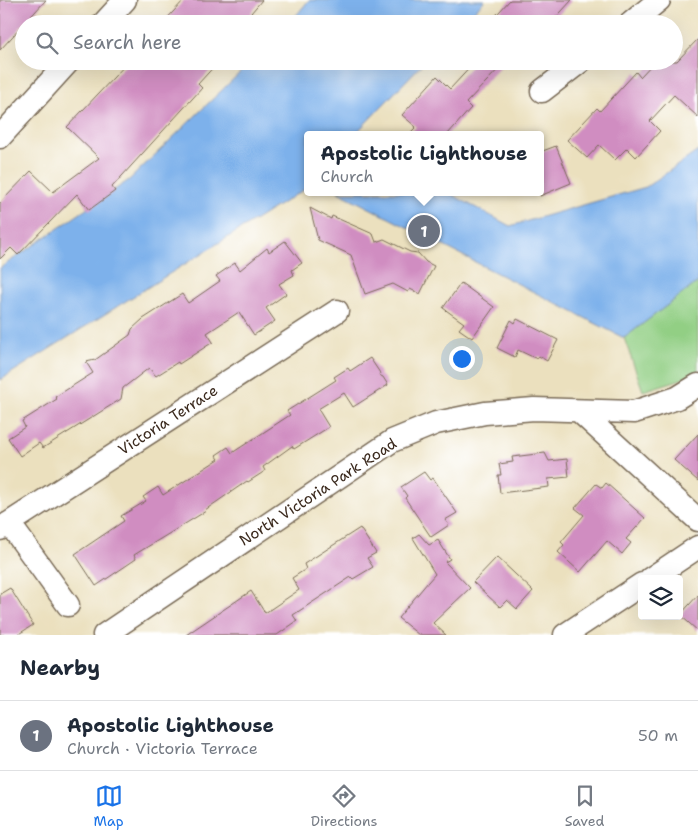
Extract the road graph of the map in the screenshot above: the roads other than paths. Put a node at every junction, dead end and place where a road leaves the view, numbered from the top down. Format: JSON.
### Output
{"nodes":[{"id":1,"x":125,"y":0,"type":"edge"},
{"id":2,"x":660,"y":0,"type":"edge"},
{"id":3,"x":111,"y":15,"type":"edge"},
{"id":4,"x":641,"y":15,"type":"edge"},
{"id":5,"x":61,"y":70,"type":"edge"},
{"id":6,"x":569,"y":70,"type":"edge"},
{"id":7,"x":542,"y":91,"type":"dead end"},
{"id":8,"x":0,"y":137,"type":"edge"},
{"id":9,"x":337,"y":311,"type":"dead end"},
{"id":10,"x":698,"y":385,"type":"edge"},
{"id":11,"x":579,"y":410,"type":"junction"},
{"id":12,"x":698,"y":520,"type":"edge"},
{"id":13,"x":5,"y":526,"type":"edge"},
{"id":14,"x":698,"y":547,"type":"edge"},
{"id":15,"x":656,"y":575,"type":"edge"},
{"id":16,"x":638,"y":587,"type":"edge"},
{"id":17,"x":68,"y":605,"type":"dead end"},
{"id":18,"x":104,"y":635,"type":"edge"},
{"id":19,"x":565,"y":635,"type":"edge"}],
"edges":[{"from":1,"to":3,"type":"street"},
{"from":2,"to":4,"type":"street"},
{"from":5,"to":8,"type":"street"},
{"from":6,"to":7,"type":"street"},
{"from":9,"to":13,"type":"street","name":"Victoria Terrace"},
{"from":10,"to":11,"type":"street","name":"North Victoria Park Road"},
{"from":11,"to":12,"type":"street"},
{"from":11,"to":18,"type":"street","name":"North Victoria Park Road"},
{"from":13,"to":17,"type":"street"},
{"from":14,"to":15,"type":"street"},
{"from":16,"to":19,"type":"street"}]}
